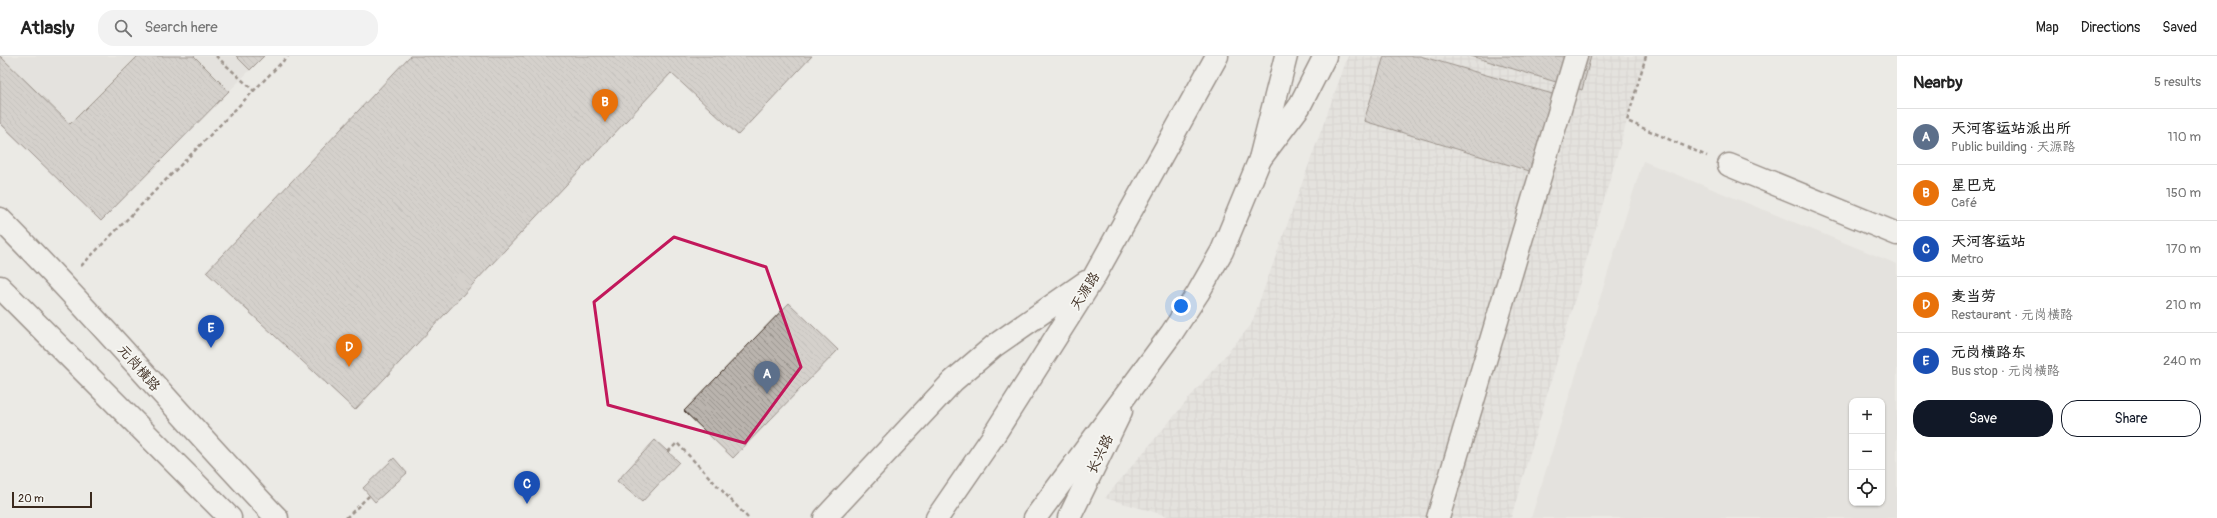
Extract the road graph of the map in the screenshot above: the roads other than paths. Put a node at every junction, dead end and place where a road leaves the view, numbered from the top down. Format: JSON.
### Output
{"nodes":[{"id":1,"x":1286,"y":56,"type":"edge"},
{"id":2,"x":1325,"y":56,"type":"edge"},
{"id":3,"x":1576,"y":56,"type":"edge"},
{"id":4,"x":1214,"y":60,"type":"edge"},
{"id":5,"x":1260,"y":159,"type":"junction"},
{"id":6,"x":1729,"y":165,"type":"road end"},
{"id":7,"x":0,"y":219,"type":"edge"},
{"id":8,"x":1897,"y":234,"type":"edge"},
{"id":9,"x":1094,"y":277,"type":"junction"},
{"id":10,"x":0,"y":286,"type":"edge"},
{"id":11,"x":1132,"y":390,"type":"junction"},
{"id":12,"x":230,"y":518,"type":"edge"},
{"id":13,"x":277,"y":518,"type":"edge"},
{"id":14,"x":825,"y":518,"type":"edge"},
{"id":15,"x":938,"y":518,"type":"edge"},
{"id":16,"x":1035,"y":518,"type":"edge"},
{"id":17,"x":1069,"y":518,"type":"edge"},
{"id":18,"x":1438,"y":518,"type":"edge"}],
"edges":[{"from":1,"to":5,"type":"main road"},
{"from":2,"to":5,"type":"main road"},
{"from":3,"to":18,"type":"main road"},
{"from":4,"to":9,"type":"main road","name":"天源路"},
{"from":5,"to":11,"type":"main road"},
{"from":6,"to":8,"type":"main road"},
{"from":7,"to":13,"type":"main road","name":"元岗横路"},
{"from":9,"to":14,"type":"main road"},
{"from":9,"to":15,"type":"main road","name":"天源路"},
{"from":10,"to":12,"type":"main road"},
{"from":11,"to":16,"type":"main road"},
{"from":11,"to":17,"type":"main road","name":"长兴路"}]}
